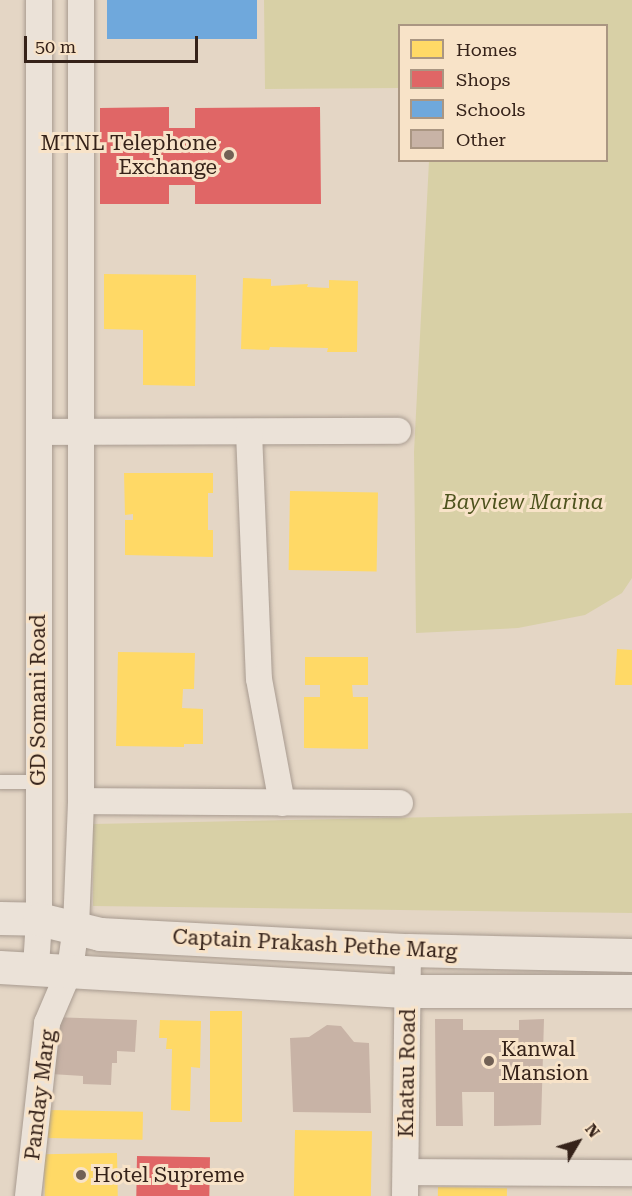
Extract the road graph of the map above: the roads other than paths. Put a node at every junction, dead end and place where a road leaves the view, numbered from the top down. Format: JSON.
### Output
{"nodes":[{"id":1,"x":39,"y":0,"type":"edge"},
{"id":2,"x":81,"y":0,"type":"edge"},
{"id":3,"x":398,"y":431,"type":"dead end"},
{"id":4,"x":39,"y":432,"type":"junction"},
{"id":5,"x":81,"y":432,"type":"junction"},
{"id":6,"x":249,"y":432,"type":"junction"},
{"id":7,"x":0,"y":782,"type":"edge"},
{"id":8,"x":38,"y":782,"type":"junction"},
{"id":9,"x":81,"y":801,"type":"junction"},
{"id":10,"x":282,"y":803,"type":"junction"},
{"id":11,"x":400,"y":803,"type":"dead end"},
{"id":12,"x":0,"y":918,"type":"edge"},
{"id":13,"x":39,"y":919,"type":"junction"},
{"id":14,"x":76,"y":927,"type":"junction"},
{"id":15,"x":408,"y":950,"type":"junction"},
{"id":16,"x":632,"y":955,"type":"edge"},
{"id":17,"x":0,"y":967,"type":"edge"},
{"id":18,"x":36,"y":967,"type":"junction"},
{"id":19,"x":70,"y":969,"type":"junction"},
{"id":20,"x":408,"y":991,"type":"junction"},
{"id":21,"x":632,"y":991,"type":"edge"},
{"id":22,"x":632,"y":1173,"type":"edge"},
{"id":23,"x":406,"y":1184,"type":"edge"},
{"id":24,"x":28,"y":1196,"type":"edge"}],
"edges":[{"from":1,"to":4,"type":"street","name":"GD Somani Road"},
{"from":2,"to":5,"type":"street","name":"GD Somani Road"},
{"from":3,"to":6,"type":"street"},
{"from":4,"to":5,"type":"street"},
{"from":4,"to":8,"type":"street","name":"GD Somani Road"},
{"from":5,"to":6,"type":"street"},
{"from":5,"to":9,"type":"street","name":"GD Somani Road"},
{"from":6,"to":10,"type":"street"},
{"from":7,"to":8,"type":"lane"},
{"from":8,"to":13,"type":"street","name":"GD Somani Road"},
{"from":9,"to":10,"type":"street"},
{"from":9,"to":14,"type":"street","name":"GD Somani Road"},
{"from":10,"to":11,"type":"street"},
{"from":12,"to":13,"type":"main road","name":"Captain Prakash Pethe Marg"},
{"from":13,"to":14,"type":"main road","name":"Captain Prakash Pethe Marg"},
{"from":13,"to":18,"type":"street","name":"GD Somani Road"},
{"from":14,"to":15,"type":"main road","name":"Captain Prakash Pethe Marg"},
{"from":14,"to":19,"type":"street","name":"Panday Marg"},
{"from":15,"to":16,"type":"main road","name":"Captain Prakash Pethe Marg"},
{"from":15,"to":20,"type":"street","name":"Khatau Road"},
{"from":17,"to":18,"type":"main road","name":"Captain Prakash Pethe Marg"},
{"from":18,"to":19,"type":"main road","name":"Captain Prakash Pethe Marg"},
{"from":19,"to":20,"type":"main road","name":"Captain Prakash Pethe Marg"},
{"from":19,"to":24,"type":"street","name":"Panday Marg"},
{"from":20,"to":21,"type":"main road","name":"Captain Prakash Pethe Marg"},
{"from":20,"to":23,"type":"street","name":"Khatau Road"},
{"from":22,"to":23,"type":"street"}]}
